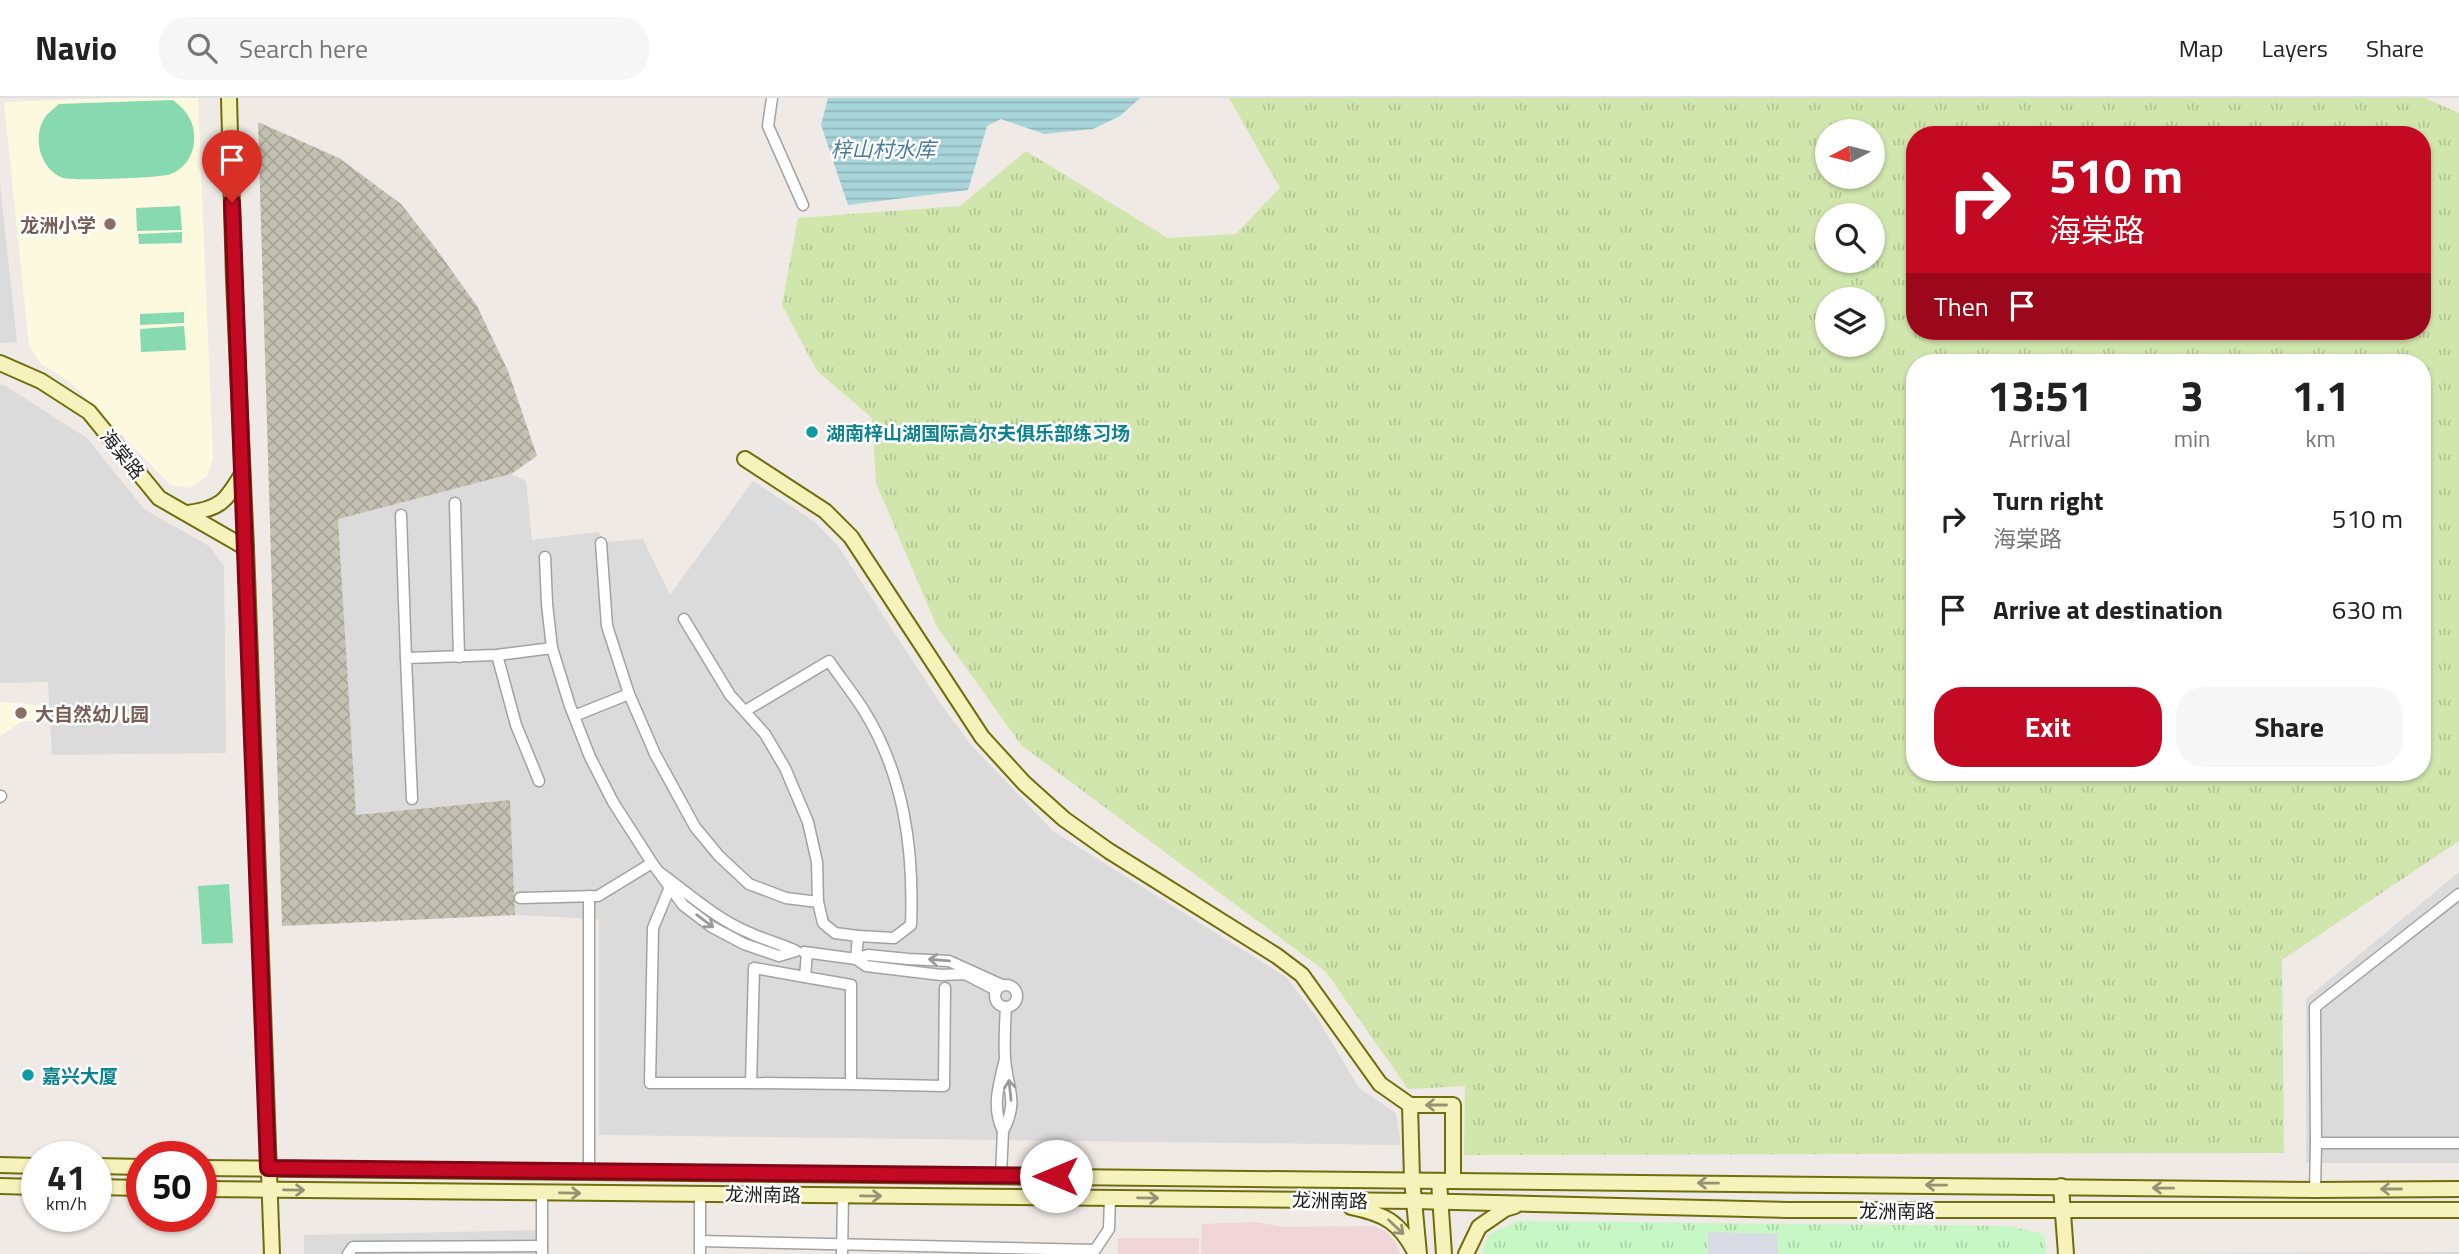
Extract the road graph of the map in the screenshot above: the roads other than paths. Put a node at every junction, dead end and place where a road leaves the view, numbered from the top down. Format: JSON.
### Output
{"nodes":[{"id":1,"x":229,"y":98,"type":"edge"},
{"id":2,"x":772,"y":98,"type":"edge"},
{"id":3,"x":803,"y":205,"type":"dead end"},
{"id":4,"x":0,"y":363,"type":"edge"},
{"id":5,"x":745,"y":458,"type":"dead end"},
{"id":6,"x":242,"y":474,"type":"junction"},
{"id":7,"x":455,"y":503,"type":"dead end"},
{"id":8,"x":188,"y":513,"type":"junction"},
{"id":9,"x":401,"y":516,"type":"dead end"},
{"id":10,"x":601,"y":542,"type":"dead end"},
{"id":11,"x":246,"y":548,"type":"junction"},
{"id":12,"x":545,"y":557,"type":"dead end"},
{"id":13,"x":684,"y":619,"type":"dead end"},
{"id":14,"x":552,"y":648,"type":"junction"},
{"id":15,"x":497,"y":655,"type":"junction"},
{"id":16,"x":459,"y":657,"type":"junction"},
{"id":17,"x":406,"y":658,"type":"junction"},
{"id":18,"x":629,"y":694,"type":"junction"},
{"id":19,"x":745,"y":711,"type":"junction"},
{"id":20,"x":574,"y":716,"type":"junction"},
{"id":21,"x":539,"y":781,"type":"dead end"},
{"id":22,"x":412,"y":799,"type":"dead end"},
{"id":23,"x":655,"y":867,"type":"junction"},
{"id":24,"x":670,"y":887,"type":"junction"},
{"id":25,"x":2459,"y":894,"type":"edge"},
{"id":26,"x":589,"y":896,"type":"junction"},
{"id":27,"x":520,"y":898,"type":"dead end"},
{"id":28,"x":818,"y":902,"type":"junction"},
{"id":29,"x":858,"y":936,"type":"junction"},
{"id":30,"x":802,"y":952,"type":"junction"},
{"id":31,"x":856,"y":959,"type":"junction"},
{"id":32,"x":805,"y":977,"type":"junction"},
{"id":33,"x":999,"y":987,"type":"junction"},
{"id":34,"x":945,"y":988,"type":"dead end"},
{"id":35,"x":1006,"y":1007,"type":"junction"},
{"id":36,"x":751,"y":1083,"type":"junction"},
{"id":37,"x":850,"y":1084,"type":"junction"},
{"id":38,"x":1410,"y":1105,"type":"junction"},
{"id":39,"x":2316,"y":1143,"type":"junction"},
{"id":40,"x":2459,"y":1143,"type":"edge"},
{"id":41,"x":0,"y":1165,"type":"edge"},
{"id":42,"x":21,"y":1166,"type":"edge"},
{"id":43,"x":217,"y":1168,"type":"edge"},
{"id":44,"x":268,"y":1168,"type":"junction"},
{"id":45,"x":589,"y":1171,"type":"junction"},
{"id":46,"x":1001,"y":1175,"type":"junction"},
{"id":47,"x":1412,"y":1179,"type":"junction"},
{"id":48,"x":1446,"y":1181,"type":"junction"},
{"id":49,"x":0,"y":1186,"type":"edge"},
{"id":50,"x":2061,"y":1186,"type":"junction"},
{"id":51,"x":21,"y":1187,"type":"edge"},
{"id":52,"x":217,"y":1189,"type":"edge"},
{"id":53,"x":2459,"y":1189,"type":"edge"},
{"id":54,"x":269,"y":1190,"type":"junction"},
{"id":55,"x":2315,"y":1190,"type":"junction"},
{"id":56,"x":542,"y":1192,"type":"junction"},
{"id":57,"x":700,"y":1194,"type":"junction"},
{"id":58,"x":843,"y":1195,"type":"junction"},
{"id":59,"x":1110,"y":1198,"type":"junction"},
{"id":60,"x":1319,"y":1200,"type":"junction"},
{"id":61,"x":1414,"y":1201,"type":"junction"},
{"id":62,"x":1440,"y":1202,"type":"junction"},
{"id":63,"x":1525,"y":1204,"type":"junction"},
{"id":64,"x":2459,"y":1210,"type":"edge"},
{"id":65,"x":2062,"y":1211,"type":"junction"},
{"id":66,"x":700,"y":1241,"type":"junction"},
{"id":67,"x":842,"y":1249,"type":"edge"},
{"id":68,"x":542,"y":1250,"type":"edge"},
{"id":69,"x":1095,"y":1252,"type":"edge"},
{"id":70,"x":272,"y":1254,"type":"edge"},
{"id":71,"x":348,"y":1254,"type":"edge"},
{"id":72,"x":700,"y":1254,"type":"edge"},
{"id":73,"x":1417,"y":1254,"type":"edge"},
{"id":74,"x":1444,"y":1254,"type":"edge"},
{"id":75,"x":1466,"y":1254,"type":"edge"},
{"id":76,"x":2066,"y":1254,"type":"edge"}],
"edges":[{"from":1,"to":6,"type":"main road"},
{"from":2,"to":3,"type":"street"},
{"from":4,"to":8,"type":"main road","name":"海棠路"},
{"from":5,"to":38,"type":"main road"},
{"from":6,"to":8,"type":"main road"},
{"from":6,"to":11,"type":"main road"},
{"from":7,"to":16,"type":"street"},
{"from":8,"to":11,"type":"main road","name":"海棠路"},
{"from":9,"to":17,"type":"street"},
{"from":10,"to":18,"type":"street"},
{"from":11,"to":44,"type":"main road"},
{"from":12,"to":14,"type":"street"},
{"from":13,"to":19,"type":"street"},
{"from":14,"to":15,"type":"street"},
{"from":14,"to":20,"type":"street"},
{"from":15,"to":16,"type":"street"},
{"from":15,"to":21,"type":"street"},
{"from":16,"to":17,"type":"street"},
{"from":17,"to":22,"type":"street"},
{"from":18,"to":20,"type":"street"},
{"from":18,"to":28,"type":"street"},
{"from":19,"to":28,"type":"street"},
{"from":19,"to":29,"type":"street"},
{"from":20,"to":23,"type":"street"},
{"from":23,"to":24,"type":"street"},
{"from":23,"to":26,"type":"street"},
{"from":23,"to":30,"type":"street"},
{"from":24,"to":30,"type":"street","one_way":true},
{"from":24,"to":36,"type":"street"},
{"from":25,"to":39,"type":"street"},
{"from":26,"to":27,"type":"street"},
{"from":26,"to":45,"type":"street"},
{"from":28,"to":29,"type":"street"},
{"from":29,"to":31,"type":"street"},
{"from":30,"to":31,"type":"street"},
{"from":30,"to":32,"type":"street"},
{"from":31,"to":33,"type":"street"},
{"from":33,"to":31,"type":"street","one_way":true},
{"from":32,"to":36,"type":"street"},
{"from":32,"to":37,"type":"street"},
{"from":33,"to":35,"type":"street"},
{"from":33,"to":35,"type":"street"},
{"from":34,"to":37,"type":"street"},
{"from":35,"to":46,"type":"street"},
{"from":36,"to":37,"type":"street"},
{"from":38,"to":47,"type":"main road"},
{"from":48,"to":38,"type":"main road","one_way":true},
{"from":39,"to":40,"type":"street"},
{"from":39,"to":55,"type":"street"},
{"from":41,"to":42,"type":"main road"},
{"from":43,"to":44,"type":"main road","name":"龙洲南路"},
{"from":44,"to":45,"type":"main road","name":"龙洲南路"},
{"from":44,"to":54,"type":"main road"},
{"from":45,"to":46,"type":"main road","name":"龙洲南路"},
{"from":46,"to":47,"type":"main road","name":"龙洲南路"},
{"from":47,"to":48,"type":"main road","name":"龙洲南路"},
{"from":47,"to":61,"type":"main road"},
{"from":50,"to":48,"type":"main road","name":"龙洲南路","one_way":true},
{"from":48,"to":62,"type":"main road"},
{"from":49,"to":51,"type":"main road"},
{"from":55,"to":50,"type":"main road","name":"龙洲南路","one_way":true},
{"from":50,"to":65,"type":"main road"},
{"from":52,"to":54,"type":"main road","name":"龙洲南路"},
{"from":53,"to":55,"type":"main road","name":"龙洲南路","one_way":true},
{"from":54,"to":56,"type":"main road","name":"龙洲南路","one_way":true},
{"from":54,"to":70,"type":"main road"},
{"from":56,"to":57,"type":"main road","name":"龙洲南路","one_way":true},
{"from":56,"to":68,"type":"street"},
{"from":57,"to":58,"type":"main road","name":"龙洲南路"},
{"from":57,"to":66,"type":"street"},
{"from":58,"to":59,"type":"main road","name":"龙洲南路","one_way":true},
{"from":58,"to":67,"type":"street"},
{"from":59,"to":60,"type":"main road","name":"龙洲南路","one_way":true},
{"from":59,"to":69,"type":"street"},
{"from":60,"to":61,"type":"main road","name":"龙洲南路"},
{"from":60,"to":73,"type":"main road","one_way":true},
{"from":61,"to":62,"type":"main road","name":"龙洲南路"},
{"from":61,"to":73,"type":"main road"},
{"from":62,"to":63,"type":"main road","name":"龙洲南路"},
{"from":62,"to":74,"type":"main road"},
{"from":63,"to":65,"type":"main road","name":"龙洲南路"},
{"from":63,"to":75,"type":"main road"},
{"from":64,"to":65,"type":"main road","name":"龙洲南路"},
{"from":65,"to":76,"type":"main road"},
{"from":66,"to":67,"type":"street"},
{"from":66,"to":72,"type":"street"},
{"from":67,"to":69,"type":"street"},
{"from":68,"to":71,"type":"street"}]}
